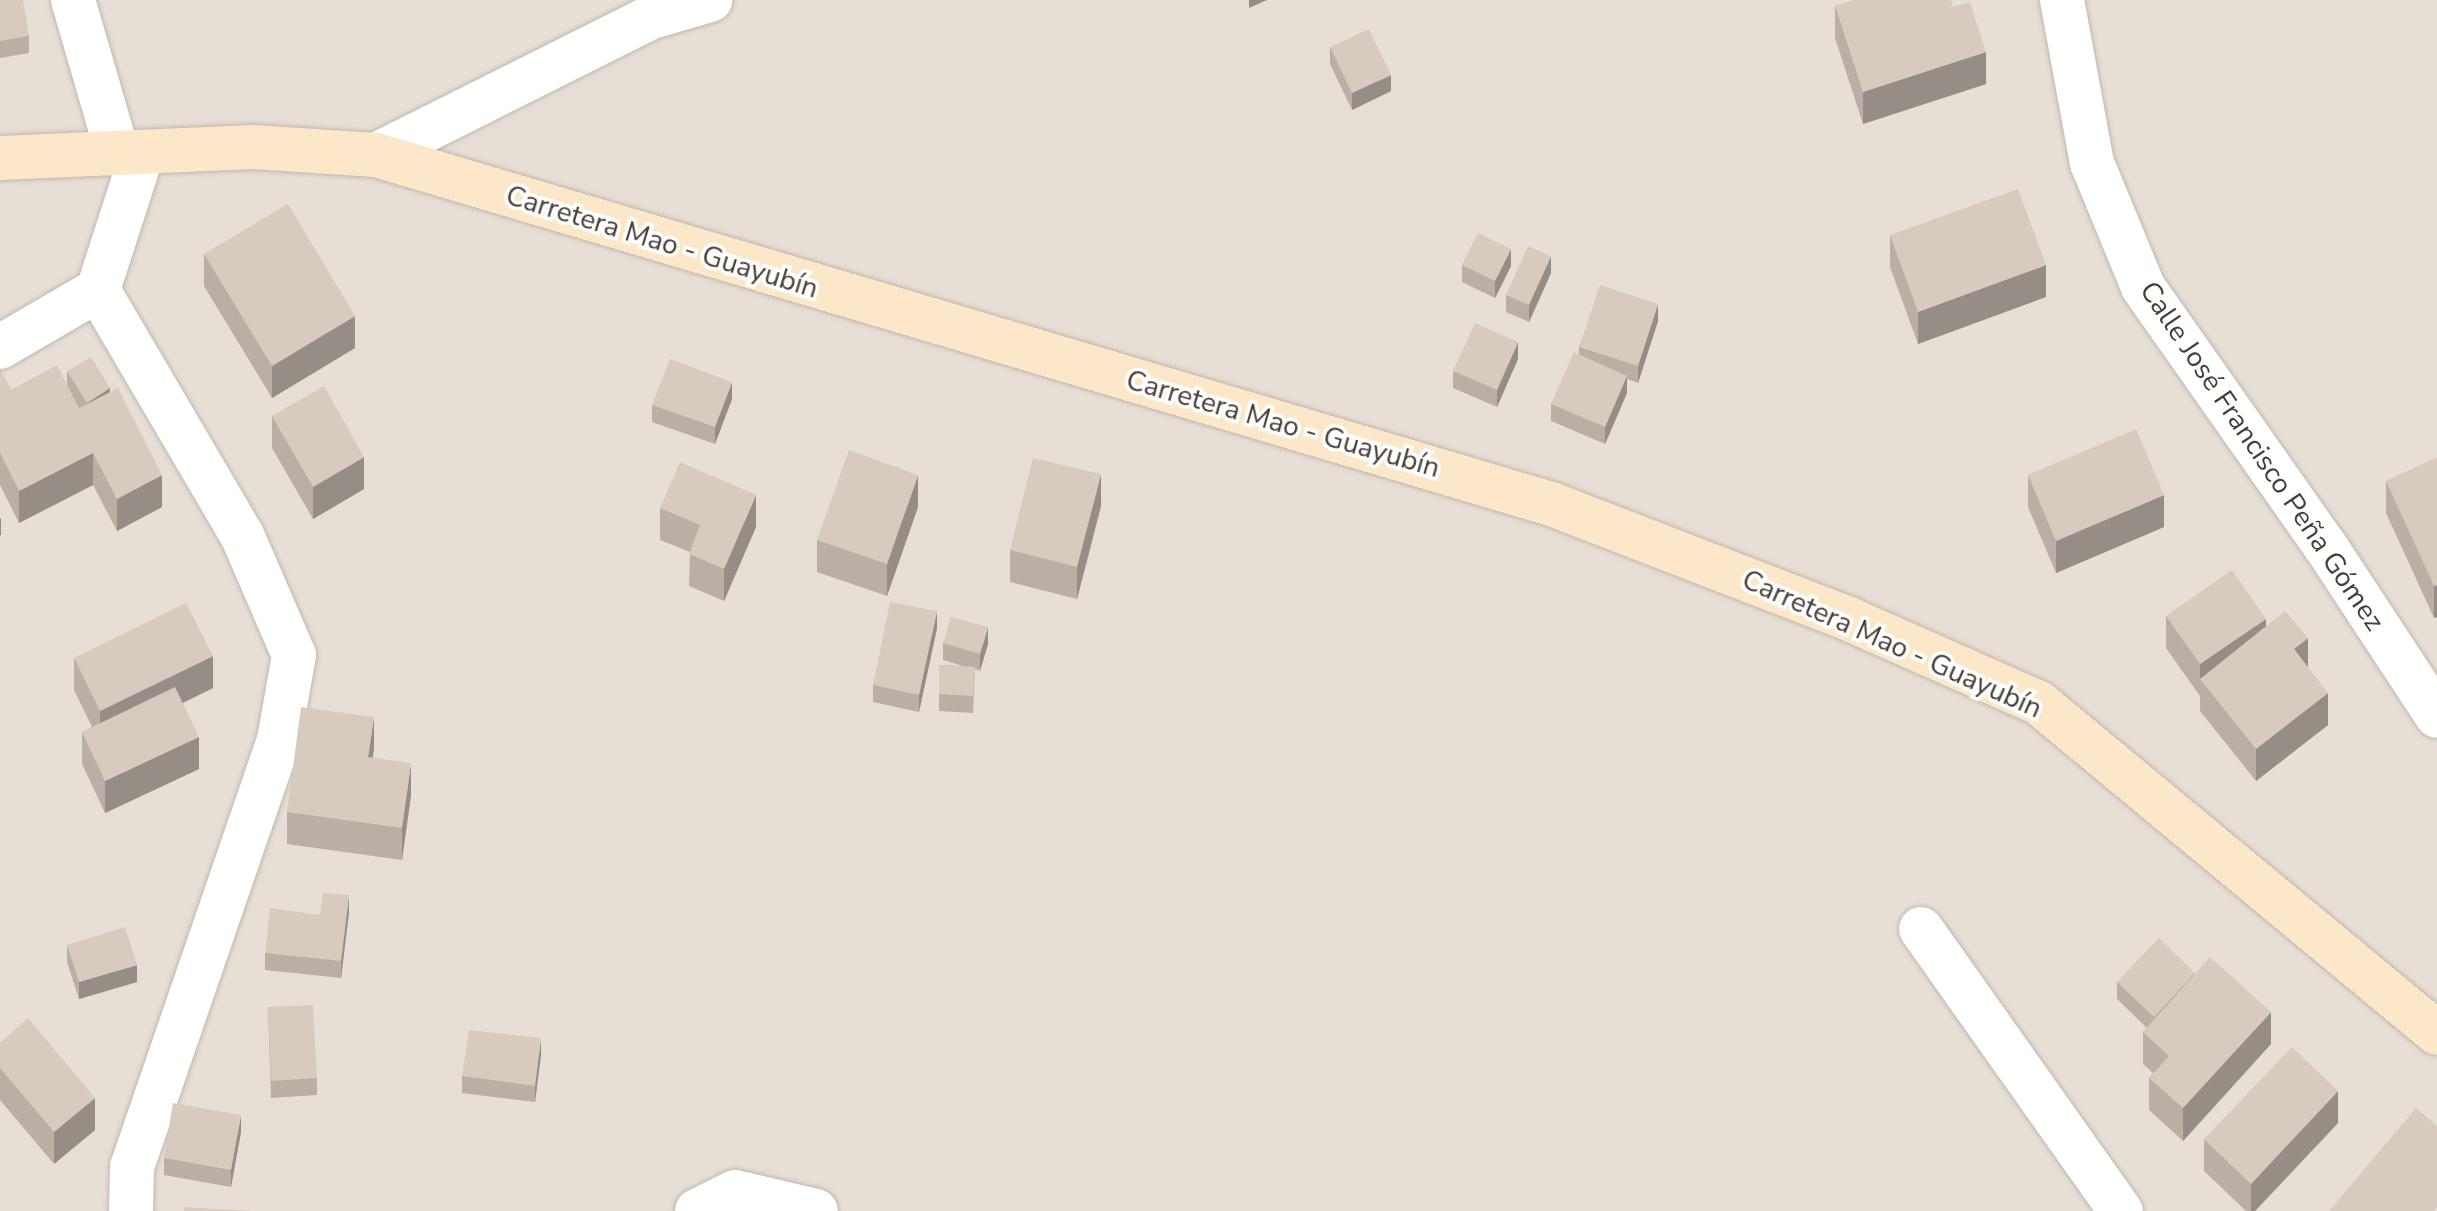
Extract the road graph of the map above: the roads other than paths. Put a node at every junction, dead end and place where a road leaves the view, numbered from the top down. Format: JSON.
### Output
{"nodes":[{"id":1,"x":73,"y":0,"type":"edge"},
{"id":2,"x":710,"y":0,"type":"edge"},
{"id":3,"x":2062,"y":0,"type":"edge"},
{"id":4,"x":658,"y":9,"type":"edge"},
{"id":5,"x":130,"y":155,"type":"junction"},
{"id":6,"x":376,"y":155,"type":"junction"},
{"id":7,"x":0,"y":158,"type":"edge"},
{"id":8,"x":98,"y":290,"type":"junction"},
{"id":9,"x":0,"y":347,"type":"edge"},
{"id":10,"x":2437,"y":716,"type":"edge"},
{"id":11,"x":1921,"y":929,"type":"dead end"},
{"id":12,"x":2437,"y":1033,"type":"edge"},
{"id":13,"x":131,"y":1211,"type":"edge"},
{"id":14,"x":697,"y":1211,"type":"edge"},
{"id":15,"x":816,"y":1211,"type":"edge"},
{"id":16,"x":2121,"y":1211,"type":"edge"}],
"edges":[{"from":1,"to":5,"type":"street"},
{"from":2,"to":4,"type":"street"},
{"from":3,"to":10,"type":"street","name":"Calle José Francisco Peña Gómez"},
{"from":4,"to":6,"type":"street"},
{"from":5,"to":6,"type":"main road","name":"Carretera Mao - Guayubín"},
{"from":5,"to":7,"type":"main road","name":"Carretera Mao - Guayubín"},
{"from":5,"to":8,"type":"street"},
{"from":6,"to":12,"type":"main road","name":"Carretera Mao - Guayubín"},
{"from":8,"to":9,"type":"street"},
{"from":8,"to":13,"type":"street"},
{"from":11,"to":16,"type":"street"},
{"from":14,"to":15,"type":"street"}]}
